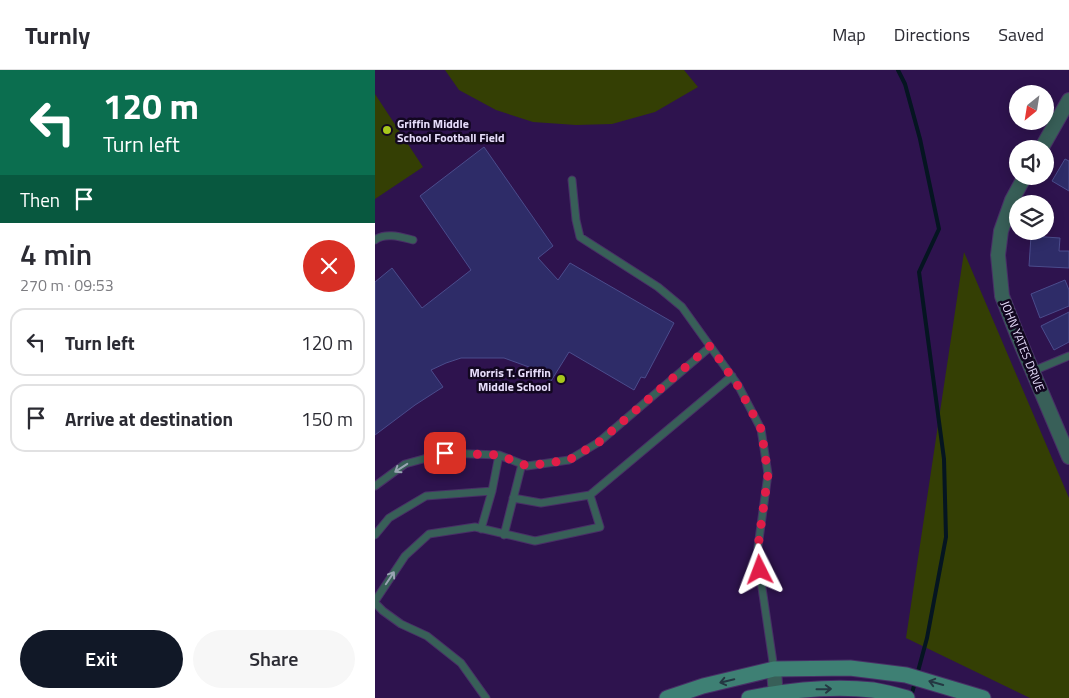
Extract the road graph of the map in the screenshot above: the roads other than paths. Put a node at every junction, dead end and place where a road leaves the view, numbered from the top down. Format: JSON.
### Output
{"nodes":[{"id":1,"x":1069,"y":100,"type":"edge"},
{"id":2,"x":1047,"y":140,"type":"edge"},
{"id":3,"x":571,"y":180,"type":"dead end"},
{"id":4,"x":1020,"y":185,"type":"edge"},
{"id":5,"x":375,"y":240,"type":"edge"},
{"id":6,"x":413,"y":240,"type":"dead end"},
{"id":7,"x":710,"y":346,"type":"junction"},
{"id":8,"x":1069,"y":356,"type":"edge"},
{"id":9,"x":1033,"y":371,"type":"junction"},
{"id":10,"x":732,"y":376,"type":"junction"},
{"id":11,"x":1068,"y":454,"type":"edge"},
{"id":12,"x":499,"y":455,"type":"junction"},
{"id":13,"x":522,"y":464,"type":"junction"},
{"id":14,"x":375,"y":486,"type":"edge"},
{"id":15,"x":492,"y":491,"type":"junction"},
{"id":16,"x":590,"y":494,"type":"junction"},
{"id":17,"x":513,"y":498,"type":"junction"},
{"id":18,"x":481,"y":529,"type":"junction"},
{"id":19,"x":375,"y":535,"type":"edge"},
{"id":20,"x":504,"y":535,"type":"junction"},
{"id":21,"x":375,"y":602,"type":"edge"},
{"id":22,"x":774,"y":669,"type":"junction"},
{"id":23,"x":776,"y":695,"type":"edge"},
{"id":24,"x":486,"y":698,"type":"edge"},
{"id":25,"x":667,"y":698,"type":"edge"},
{"id":26,"x":749,"y":698,"type":"edge"},
{"id":27,"x":907,"y":698,"type":"edge"},
{"id":28,"x":983,"y":698,"type":"edge"}],
"edges":[{"from":1,"to":2,"type":"street"},
{"from":3,"to":7,"type":"lane"},
{"from":4,"to":9,"type":"street","name":"JOHN YATES DRIVE"},
{"from":5,"to":6,"type":"lane"},
{"from":7,"to":10,"type":"lane"},
{"from":7,"to":13,"type":"lane"},
{"from":8,"to":9,"type":"lane"},
{"from":9,"to":11,"type":"street","name":"JOHN YATES DRIVE"},
{"from":10,"to":16,"type":"lane"},
{"from":10,"to":22,"type":"lane"},
{"from":12,"to":13,"type":"lane"},
{"from":12,"to":14,"type":"lane","one_way":true},
{"from":12,"to":15,"type":"lane"},
{"from":13,"to":17,"type":"lane"},
{"from":15,"to":18,"type":"lane"},
{"from":15,"to":19,"type":"lane"},
{"from":16,"to":17,"type":"lane"},
{"from":16,"to":20,"type":"lane"},
{"from":17,"to":20,"type":"lane"},
{"from":18,"to":20,"type":"lane"},
{"from":21,"to":18,"type":"lane","one_way":true},
{"from":21,"to":24,"type":"lane"},
{"from":22,"to":23,"type":"street"},
{"from":22,"to":25,"type":"main road","one_way":true},
{"from":28,"to":22,"type":"main road","one_way":true},
{"from":23,"to":26,"type":"main road"},
{"from":23,"to":27,"type":"main road","one_way":true}]}
